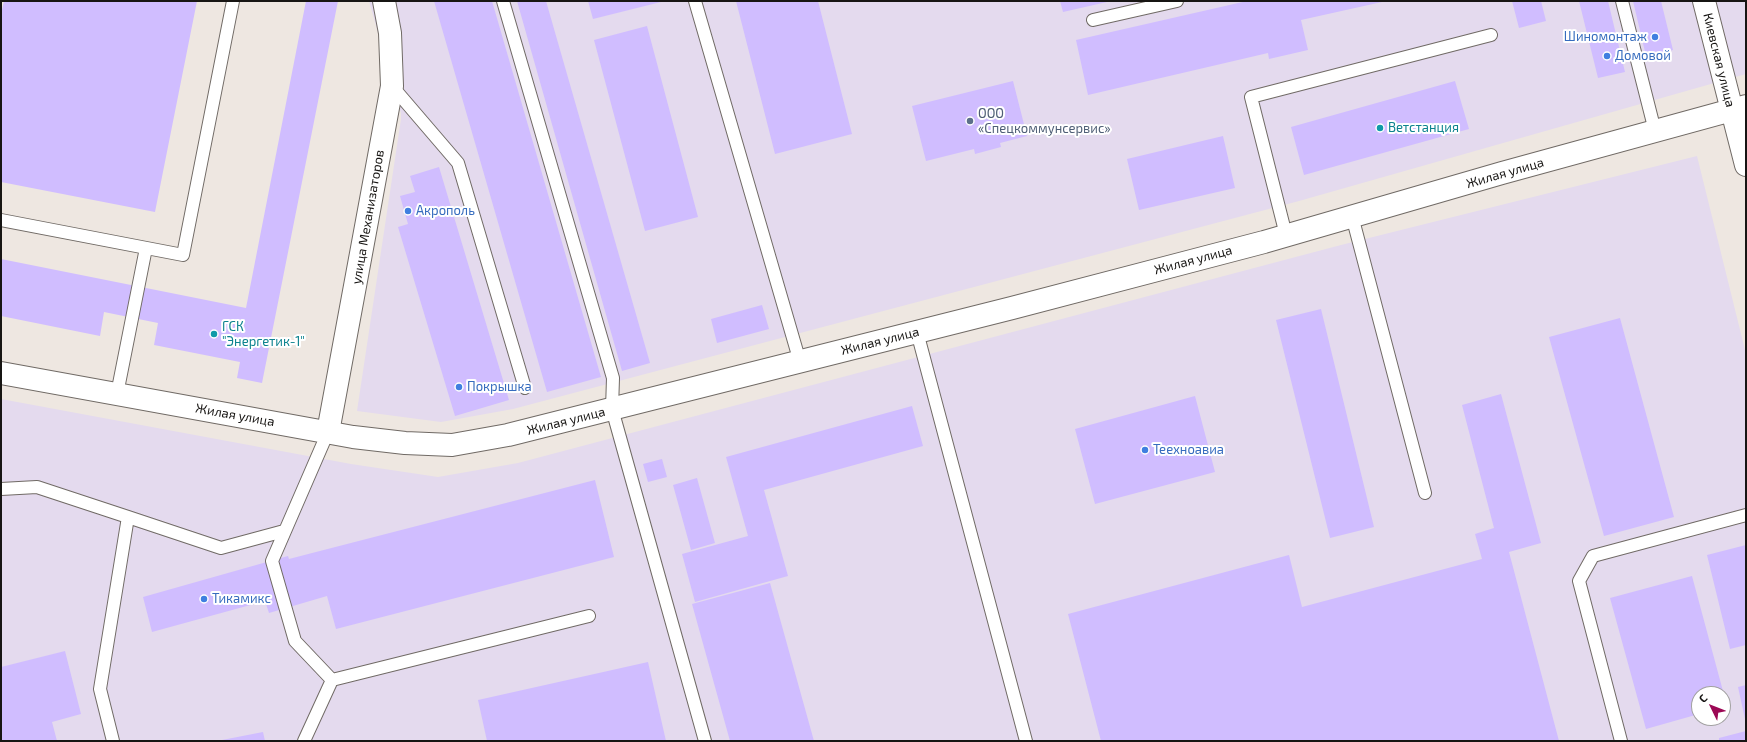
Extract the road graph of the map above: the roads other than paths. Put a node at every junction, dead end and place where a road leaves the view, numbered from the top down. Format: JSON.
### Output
{"nodes":[{"id":1,"x":233,"y":1,"type":"edge"},
{"id":2,"x":384,"y":1,"type":"edge"},
{"id":3,"x":503,"y":1,"type":"edge"},
{"id":4,"x":695,"y":1,"type":"edge"},
{"id":5,"x":1177,"y":1,"type":"edge"},
{"id":6,"x":1622,"y":1,"type":"edge"},
{"id":7,"x":1704,"y":1,"type":"edge"},
{"id":8,"x":1093,"y":20,"type":"dead end"},
{"id":9,"x":1491,"y":35,"type":"dead end"},
{"id":10,"x":392,"y":86,"type":"junction"},
{"id":11,"x":1739,"y":108,"type":"edge"},
{"id":12,"x":1655,"y":131,"type":"junction"},
{"id":13,"x":1746,"y":165,"type":"edge"},
{"id":14,"x":1352,"y":216,"type":"junction"},
{"id":15,"x":1,"y":220,"type":"edge"},
{"id":16,"x":1286,"y":235,"type":"junction"},
{"id":17,"x":146,"y":248,"type":"junction"},
{"id":18,"x":917,"y":332,"type":"junction"},
{"id":19,"x":800,"y":362,"type":"junction"},
{"id":20,"x":1,"y":373,"type":"edge"},
{"id":21,"x":525,"y":388,"type":"dead end"},
{"id":22,"x":117,"y":394,"type":"junction"},
{"id":23,"x":612,"y":409,"type":"junction"},
{"id":24,"x":328,"y":432,"type":"junction"},
{"id":25,"x":1,"y":489,"type":"edge"},
{"id":26,"x":1425,"y":493,"type":"dead end"},
{"id":27,"x":1746,"y":515,"type":"edge"},
{"id":28,"x":128,"y":517,"type":"junction"},
{"id":29,"x":284,"y":531,"type":"junction"},
{"id":30,"x":589,"y":616,"type":"dead end"},
{"id":31,"x":332,"y":680,"type":"junction"},
{"id":32,"x":113,"y":741,"type":"edge"},
{"id":33,"x":304,"y":741,"type":"edge"},
{"id":34,"x":705,"y":741,"type":"edge"},
{"id":35,"x":1026,"y":741,"type":"edge"},
{"id":36,"x":1621,"y":741,"type":"edge"}],
"edges":[{"from":1,"to":17,"type":"lane"},
{"from":2,"to":10,"type":"main road","name":"улица Механизаторов"},
{"from":3,"to":23,"type":"lane"},
{"from":4,"to":19,"type":"lane"},
{"from":5,"to":8,"type":"lane"},
{"from":6,"to":12,"type":"lane"},
{"from":7,"to":11,"type":"main road","name":"Киевская улица"},
{"from":9,"to":16,"type":"lane"},
{"from":10,"to":21,"type":"lane"},
{"from":10,"to":24,"type":"main road","name":"улица Механизаторов"},
{"from":11,"to":12,"type":"main road","name":"Жилая улица"},
{"from":11,"to":13,"type":"main road","name":"Киевская улица"},
{"from":12,"to":14,"type":"main road","name":"Жилая улица"},
{"from":14,"to":16,"type":"main road","name":"Жилая улица"},
{"from":14,"to":26,"type":"lane"},
{"from":15,"to":17,"type":"lane"},
{"from":16,"to":18,"type":"main road","name":"Жилая улица"},
{"from":17,"to":22,"type":"lane"},
{"from":18,"to":19,"type":"main road","name":"Жилая улица"},
{"from":18,"to":35,"type":"lane"},
{"from":19,"to":23,"type":"main road","name":"Жилая улица"},
{"from":20,"to":22,"type":"main road","name":"Жилая улица"},
{"from":22,"to":24,"type":"main road","name":"Жилая улица"},
{"from":23,"to":24,"type":"main road","name":"Жилая улица"},
{"from":23,"to":34,"type":"lane"},
{"from":24,"to":29,"type":"lane"},
{"from":25,"to":28,"type":"lane"},
{"from":27,"to":36,"type":"lane"},
{"from":28,"to":29,"type":"lane"},
{"from":28,"to":32,"type":"lane"},
{"from":29,"to":31,"type":"lane"},
{"from":30,"to":31,"type":"lane"},
{"from":31,"to":33,"type":"lane"}]}
